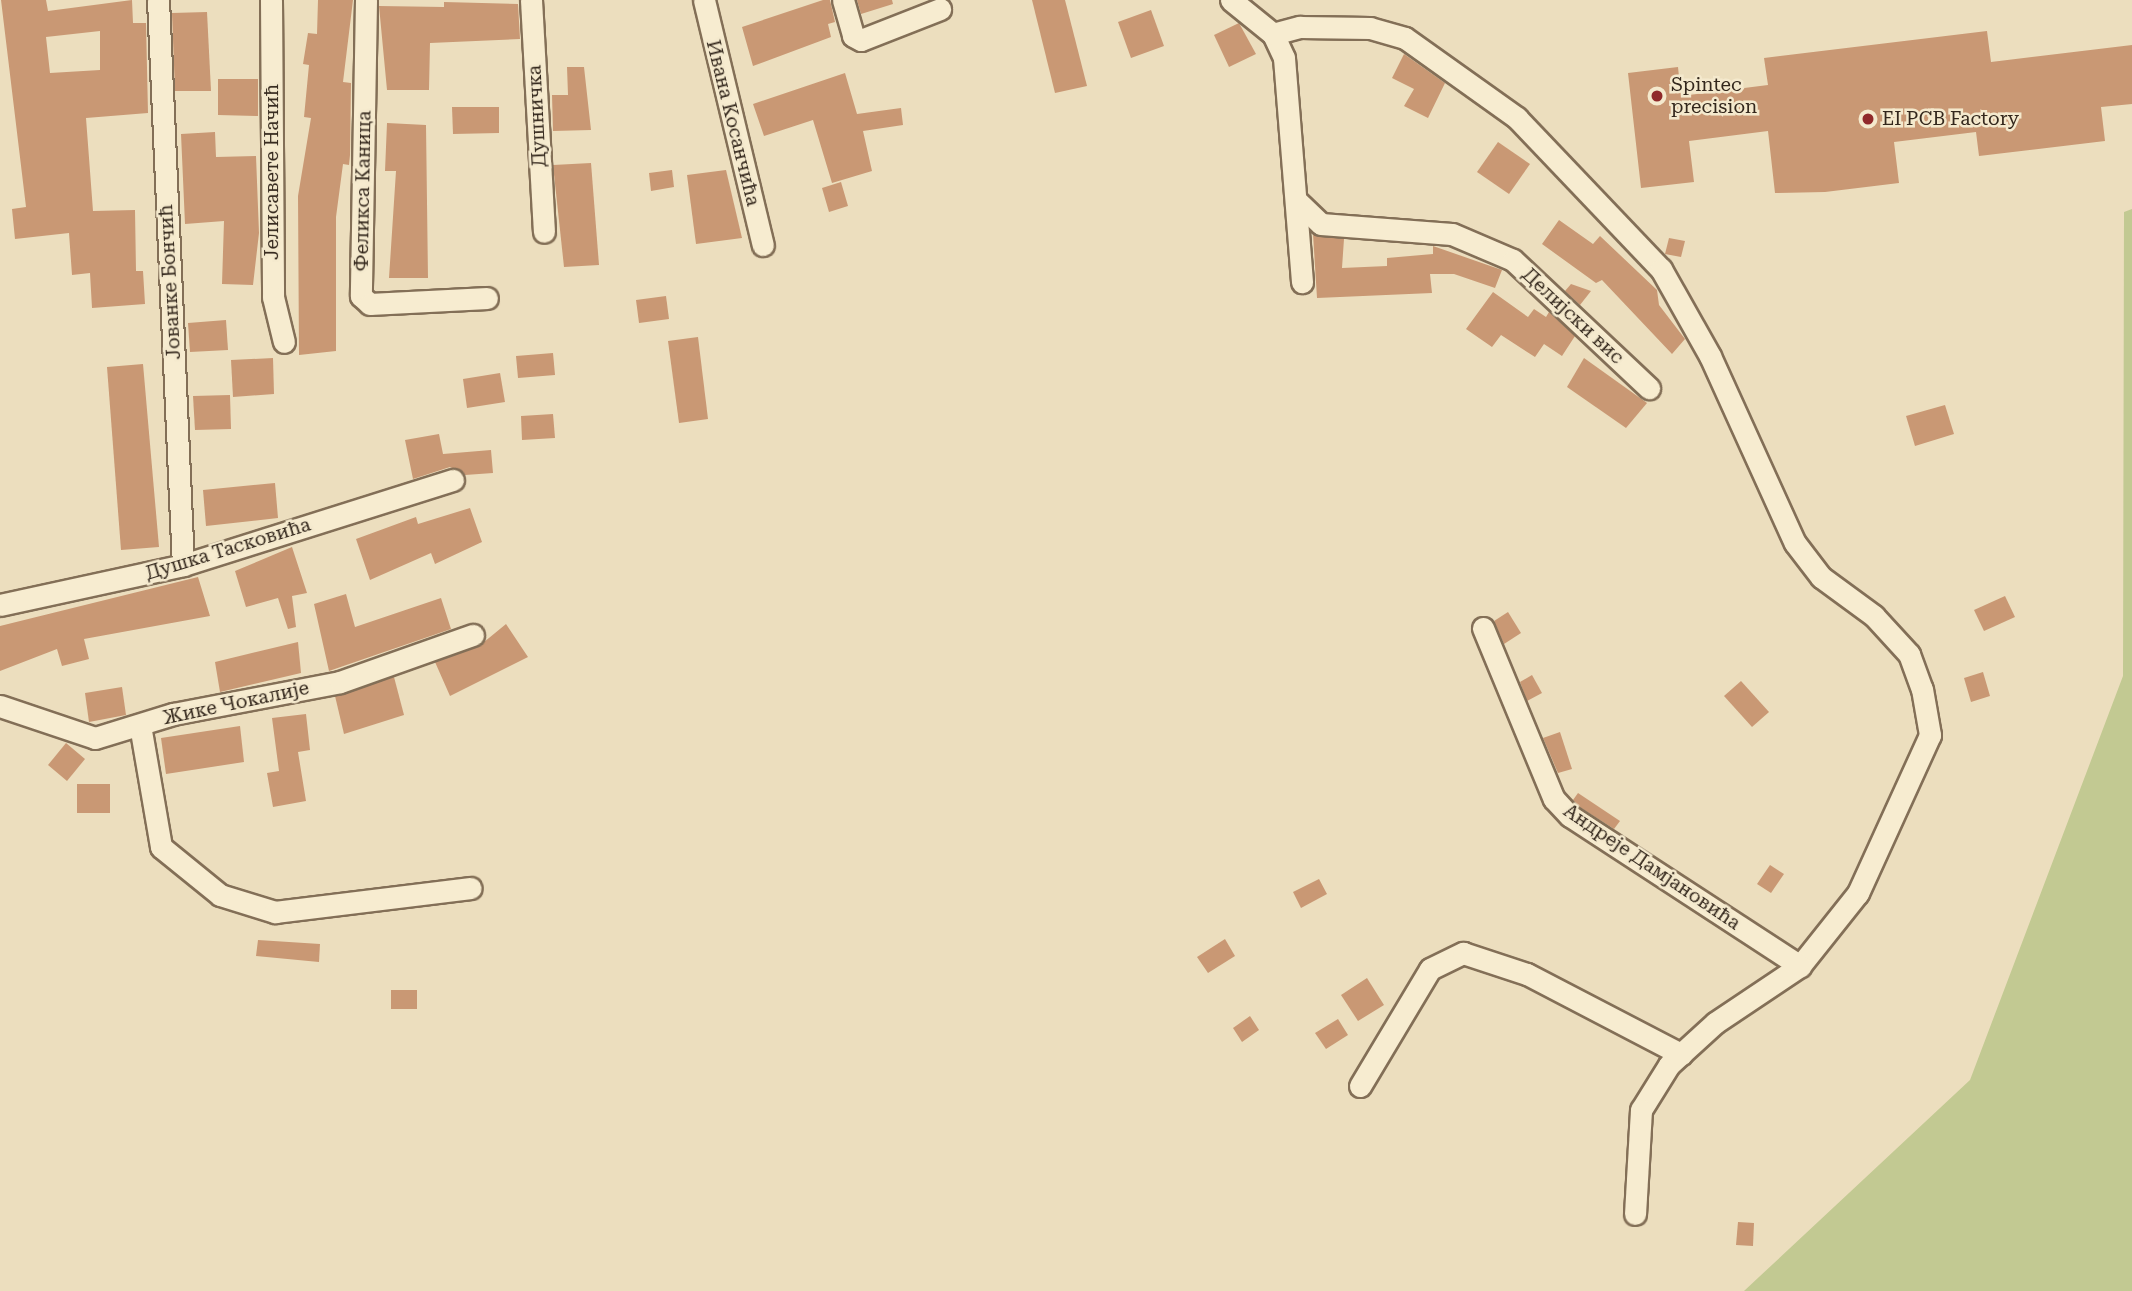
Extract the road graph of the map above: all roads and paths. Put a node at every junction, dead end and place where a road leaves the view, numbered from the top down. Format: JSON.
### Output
{"nodes":[{"id":1,"x":158,"y":0,"type":"edge"},
{"id":2,"x":271,"y":0,"type":"edge"},
{"id":3,"x":366,"y":0,"type":"edge"},
{"id":4,"x":531,"y":0,"type":"edge"},
{"id":5,"x":704,"y":0,"type":"edge"},
{"id":6,"x":843,"y":0,"type":"edge"},
{"id":7,"x":1231,"y":0,"type":"edge"},
{"id":8,"x":940,"y":9,"type":"dead end"},
{"id":9,"x":1273,"y":34,"type":"junction"},
{"id":10,"x":1297,"y":201,"type":"junction"},
{"id":11,"x":544,"y":232,"type":"dead end"},
{"id":12,"x":763,"y":245,"type":"dead end"},
{"id":13,"x":1302,"y":282,"type":"dead end"},
{"id":14,"x":487,"y":298,"type":"dead end"},
{"id":15,"x":284,"y":342,"type":"dead end"},
{"id":16,"x":1649,"y":388,"type":"dead end"},
{"id":17,"x":453,"y":480,"type":"dead end"},
{"id":18,"x":183,"y":565,"type":"junction"},
{"id":19,"x":0,"y":606,"type":"edge"},
{"id":20,"x":1483,"y":628,"type":"dead end"},
{"id":21,"x":473,"y":635,"type":"dead end"},
{"id":22,"x":0,"y":706,"type":"edge"},
{"id":23,"x":140,"y":725,"type":"junction"},
{"id":24,"x":471,"y":888,"type":"dead end"},
{"id":25,"x":1800,"y":966,"type":"junction"},
{"id":26,"x":1681,"y":1054,"type":"junction"},
{"id":27,"x":1360,"y":1086,"type":"dead end"},
{"id":28,"x":1635,"y":1214,"type":"dead end"}],
"edges":[{"from":1,"to":18,"type":"street","name":"Јованке Бончић"},
{"from":2,"to":15,"type":"street","name":"Јелисавете Начић"},
{"from":3,"to":14,"type":"street","name":"Феликса Каница"},
{"from":4,"to":11,"type":"street","name":"Душничка"},
{"from":5,"to":12,"type":"street","name":"Ивана Косанчића"},
{"from":6,"to":8,"type":"street"},
{"from":7,"to":9,"type":"street"},
{"from":9,"to":10,"type":"street"},
{"from":9,"to":25,"type":"street"},
{"from":10,"to":13,"type":"street"},
{"from":10,"to":16,"type":"street","name":"Делијски вис"},
{"from":17,"to":18,"type":"street","name":"Душка Тасковића"},
{"from":18,"to":19,"type":"street","name":"Душка Тасковића"},
{"from":20,"to":25,"type":"street","name":"Андреје Дамјановића"},
{"from":21,"to":23,"type":"street","name":"Жике Чокалије"},
{"from":22,"to":23,"type":"street","name":"Жике Чокалије"},
{"from":23,"to":24,"type":"street"},
{"from":25,"to":26,"type":"street"},
{"from":26,"to":27,"type":"street"},
{"from":26,"to":28,"type":"street"}]}
